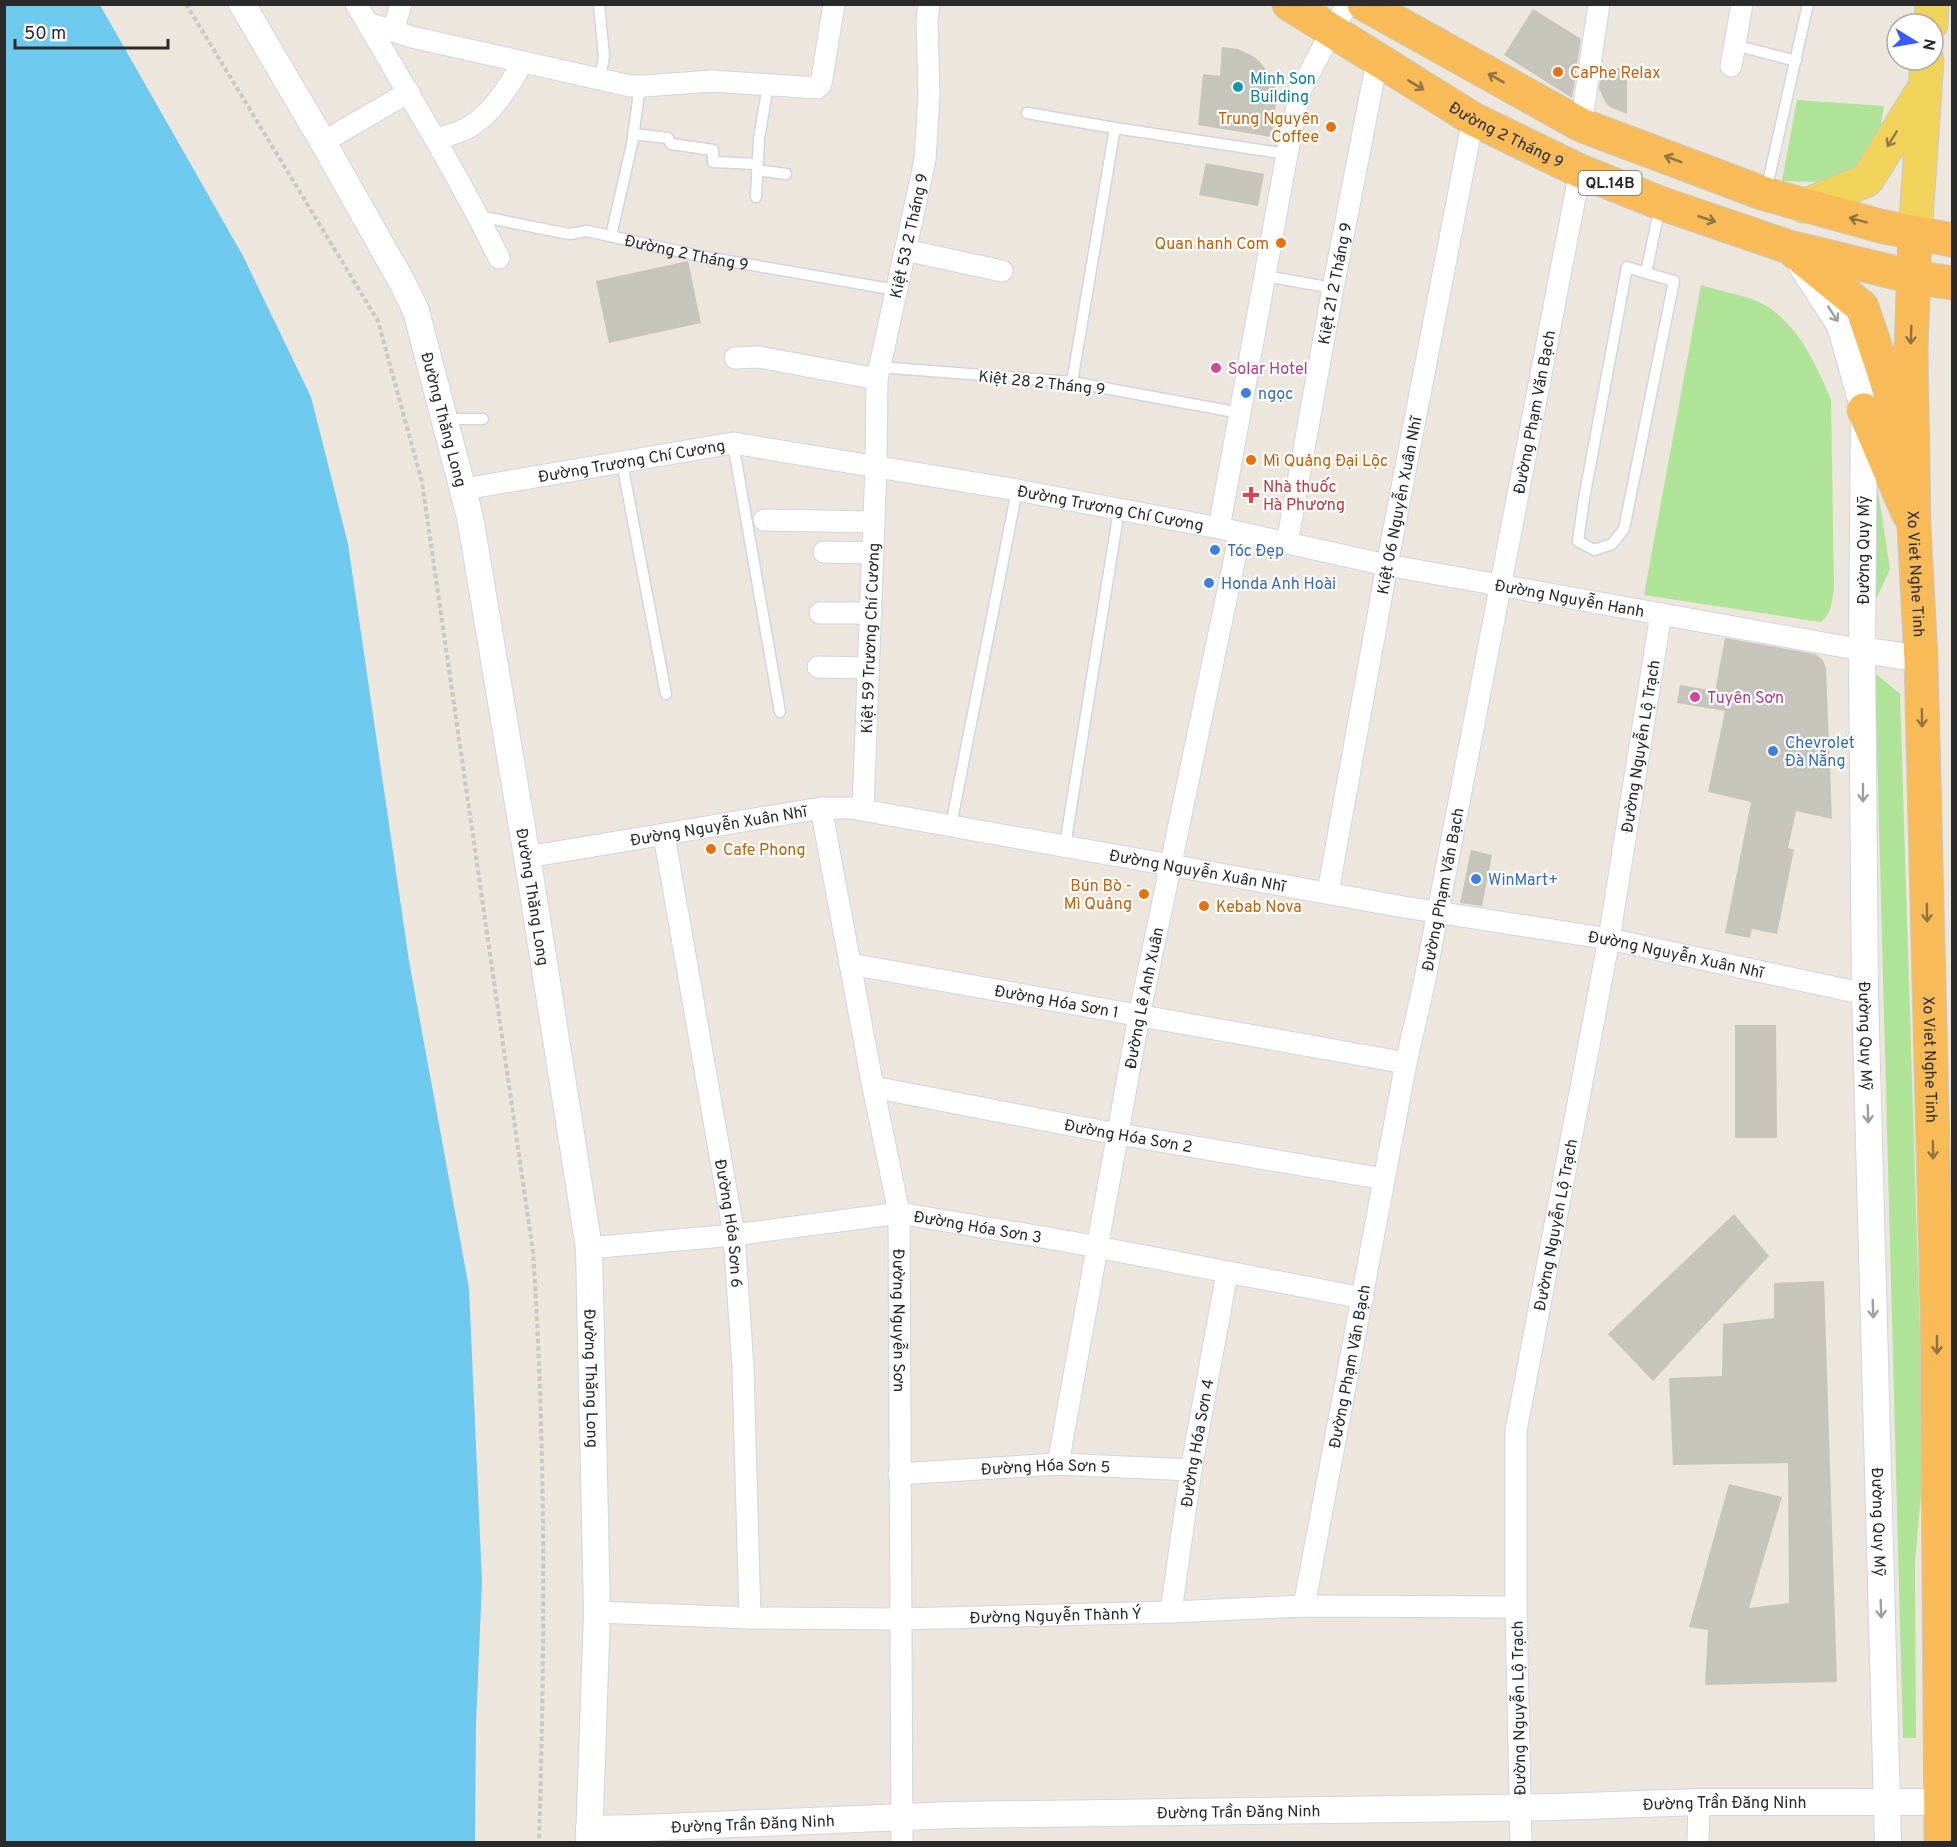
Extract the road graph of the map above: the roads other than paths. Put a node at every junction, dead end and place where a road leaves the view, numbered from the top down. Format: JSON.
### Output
{"nodes":[{"id":1,"x":242,"y":4,"type":"edge"},
{"id":2,"x":356,"y":4,"type":"edge"},
{"id":3,"x":369,"y":4,"type":"edge"},
{"id":4,"x":401,"y":4,"type":"edge"},
{"id":5,"x":599,"y":4,"type":"edge"},
{"id":6,"x":834,"y":4,"type":"edge"},
{"id":7,"x":929,"y":4,"type":"edge"},
{"id":8,"x":1289,"y":4,"type":"edge"},
{"id":9,"x":1348,"y":4,"type":"edge"},
{"id":10,"x":1364,"y":4,"type":"edge"},
{"id":11,"x":1599,"y":4,"type":"edge"},
{"id":12,"x":1742,"y":4,"type":"edge"},
{"id":13,"x":1808,"y":4,"type":"edge"},
{"id":14,"x":381,"y":32,"type":"junction"},
{"id":15,"x":1331,"y":32,"type":"junction"},
{"id":16,"x":1735,"y":45,"type":"junction"},
{"id":17,"x":1377,"y":61,"type":"junction"},
{"id":18,"x":1796,"y":61,"type":"junction"},
{"id":19,"x":522,"y":63,"type":"junction"},
{"id":20,"x":1731,"y":66,"type":"dead end"},
{"id":21,"x":1925,"y":75,"type":"edge"},
{"id":22,"x":600,"y":80,"type":"junction"},
{"id":23,"x":768,"y":85,"type":"junction"},
{"id":24,"x":640,"y":86,"type":"junction"},
{"id":25,"x":409,"y":92,"type":"junction"},
{"id":26,"x":1027,"y":113,"type":"dead end"},
{"id":27,"x":1473,"y":119,"type":"junction"},
{"id":28,"x":1581,"y":124,"type":"junction"},
{"id":29,"x":1115,"y":128,"type":"junction"},
{"id":30,"x":633,"y":134,"type":"junction"},
{"id":31,"x":436,"y":140,"type":"junction"},
{"id":32,"x":323,"y":142,"type":"junction"},
{"id":33,"x":1287,"y":154,"type":"junction"},
{"id":34,"x":757,"y":167,"type":"junction"},
{"id":35,"x":1580,"y":171,"type":"junction"},
{"id":36,"x":786,"y":174,"type":"dead end"},
{"id":37,"x":1765,"y":194,"type":"junction"},
{"id":38,"x":756,"y":196,"type":"dead end"},
{"id":39,"x":1660,"y":203,"type":"junction"},
{"id":40,"x":1804,"y":206,"type":"junction"},
{"id":41,"x":479,"y":216,"type":"junction"},
{"id":42,"x":1915,"y":234,"type":"junction"},
{"id":43,"x":611,"y":236,"type":"junction"},
{"id":44,"x":1953,"y":240,"type":"edge"},
{"id":45,"x":1789,"y":247,"type":"junction"},
{"id":46,"x":905,"y":250,"type":"junction"},
{"id":47,"x":499,"y":258,"type":"dead end"},
{"id":48,"x":1002,"y":271,"type":"dead end"},
{"id":49,"x":1646,"y":273,"type":"junction"},
{"id":50,"x":1265,"y":276,"type":"junction"},
{"id":51,"x":1913,"y":277,"type":"junction"},
{"id":52,"x":1953,"y":283,"type":"edge"},
{"id":53,"x":1333,"y":288,"type":"junction"},
{"id":54,"x":896,"y":290,"type":"junction"},
{"id":55,"x":735,"y":357,"type":"dead end"},
{"id":56,"x":878,"y":373,"type":"junction"},
{"id":57,"x":1072,"y":382,"type":"junction"},
{"id":58,"x":1864,"y":410,"type":"junction"},
{"id":59,"x":1240,"y":413,"type":"junction"},
{"id":60,"x":445,"y":419,"type":"junction"},
{"id":61,"x":483,"y":419,"type":"dead end"},
{"id":62,"x":733,"y":443,"type":"junction"},
{"id":63,"x":1914,"y":462,"type":"junction"},
{"id":64,"x":622,"y":463,"type":"junction"},
{"id":65,"x":876,"y":466,"type":"junction"},
{"id":66,"x":464,"y":489,"type":"junction"},
{"id":67,"x":1017,"y":490,"type":"junction"},
{"id":68,"x":1119,"y":510,"type":"junction"},
{"id":69,"x":764,"y":520,"type":"dead end"},
{"id":70,"x":874,"y":522,"type":"junction"},
{"id":71,"x":1914,"y":526,"type":"junction"},
{"id":72,"x":1219,"y":528,"type":"junction"},
{"id":73,"x":1240,"y":533,"type":"junction"},
{"id":74,"x":1287,"y":543,"type":"junction"},
{"id":75,"x":824,"y":552,"type":"dead end"},
{"id":76,"x":873,"y":553,"type":"junction"},
{"id":77,"x":1387,"y":565,"type":"junction"},
{"id":78,"x":1501,"y":586,"type":"junction"},
{"id":79,"x":820,"y":613,"type":"dead end"},
{"id":80,"x":871,"y":613,"type":"junction"},
{"id":81,"x":1661,"y":614,"type":"junction"},
{"id":82,"x":1862,"y":650,"type":"junction"},
{"id":83,"x":1921,"y":659,"type":"junction"},
{"id":84,"x":818,"y":667,"type":"dead end"},
{"id":85,"x":868,"y":668,"type":"junction"},
{"id":86,"x":666,"y":694,"type":"dead end"},
{"id":87,"x":780,"y":712,"type":"dead end"},
{"id":88,"x":821,"y":807,"type":"junction"},
{"id":89,"x":863,"y":810,"type":"junction"},
{"id":90,"x":951,"y":825,"type":"junction"},
{"id":91,"x":664,"y":835,"type":"junction"},
{"id":92,"x":1065,"y":845,"type":"junction"},
{"id":93,"x":527,"y":857,"type":"junction"},
{"id":94,"x":1170,"y":864,"type":"junction"},
{"id":95,"x":1328,"y":892,"type":"junction"},
{"id":96,"x":1438,"y":912,"type":"junction"},
{"id":97,"x":1608,"y":939,"type":"junction"},
{"id":98,"x":850,"y":964,"type":"junction"},
{"id":99,"x":1864,"y":994,"type":"junction"},
{"id":100,"x":1139,"y":1016,"type":"junction"},
{"id":101,"x":1406,"y":1063,"type":"junction"},
{"id":102,"x":873,"y":1087,"type":"junction"},
{"id":103,"x":1118,"y":1134,"type":"junction"},
{"id":104,"x":1384,"y":1179,"type":"junction"},
{"id":105,"x":899,"y":1213,"type":"junction"},
{"id":106,"x":734,"y":1236,"type":"junction"},
{"id":107,"x":589,"y":1248,"type":"junction"},
{"id":108,"x":1097,"y":1248,"type":"junction"},
{"id":109,"x":1227,"y":1273,"type":"junction"},
{"id":110,"x":1363,"y":1298,"type":"junction"},
{"id":111,"x":1058,"y":1464,"type":"junction"},
{"id":112,"x":1191,"y":1470,"type":"junction"},
{"id":113,"x":899,"y":1474,"type":"junction"},
{"id":114,"x":1304,"y":1606,"type":"junction"},
{"id":115,"x":1516,"y":1607,"type":"junction"},
{"id":116,"x":597,"y":1612,"type":"junction"},
{"id":117,"x":1171,"y":1612,"type":"junction"},
{"id":118,"x":750,"y":1618,"type":"junction"},
{"id":119,"x":900,"y":1619,"type":"junction"},
{"id":120,"x":1886,"y":1801,"type":"junction"},
{"id":121,"x":1698,"y":1802,"type":"junction"},
{"id":122,"x":1940,"y":1802,"type":"junction"},
{"id":123,"x":1521,"y":1806,"type":"junction"},
{"id":124,"x":903,"y":1817,"type":"junction"},
{"id":125,"x":589,"y":1835,"type":"edge"},
{"id":126,"x":902,"y":1842,"type":"edge"},
{"id":127,"x":1521,"y":1842,"type":"edge"},
{"id":128,"x":1698,"y":1842,"type":"edge"},
{"id":129,"x":1888,"y":1842,"type":"edge"},
{"id":130,"x":1941,"y":1842,"type":"edge"}],
"edges":[{"from":1,"to":32,"type":"street","name":"Đường Thăng Long"},
{"from":2,"to":14,"type":"street"},
{"from":3,"to":14,"type":"street"},
{"from":4,"to":14,"type":"street"},
{"from":5,"to":22,"type":"lane"},
{"from":6,"to":23,"type":"street"},
{"from":7,"to":46,"type":"street","name":"Kiệt 53 2 Tháng 9"},
{"from":8,"to":15,"type":"highway","name":"Đường 2 Tháng 9","number":"QL.14B"},
{"from":9,"to":15,"type":"street","name":"Đường Trương Chí Cương"},
{"from":28,"to":10,"type":"highway","number":"QL.14B","one_way":true},
{"from":11,"to":28,"type":"street"},
{"from":12,"to":16,"type":"street"},
{"from":13,"to":18,"type":"lane"},
{"from":14,"to":19,"type":"street"},
{"from":14,"to":25,"type":"street"},
{"from":15,"to":17,"type":"highway","name":"Đường 2 Tháng 9","number":"QL.14B"},
{"from":15,"to":33,"type":"street","name":"Đường Trương Chí Cương"},
{"from":16,"to":18,"type":"lane"},
{"from":16,"to":20,"type":"street"},
{"from":17,"to":27,"type":"highway","name":"Đường 2 Tháng 9","number":"QL.14B","one_way":true},
{"from":17,"to":53,"type":"street","name":"Kiệt 21 2 Tháng 9"},
{"from":18,"to":37,"type":"lane"},
{"from":19,"to":22,"type":"street"},
{"from":19,"to":31,"type":"street"},
{"from":21,"to":40,"type":"main road","one_way":true},
{"from":21,"to":42,"type":"main road"},
{"from":22,"to":24,"type":"street"},
{"from":23,"to":24,"type":"street"},
{"from":23,"to":34,"type":"lane"},
{"from":24,"to":30,"type":"lane"},
{"from":25,"to":31,"type":"street"},
{"from":25,"to":32,"type":"street"},
{"from":26,"to":29,"type":"lane"},
{"from":27,"to":35,"type":"highway","name":"Đường 2 Tháng 9","number":"QL.14B"},
{"from":27,"to":77,"type":"street","name":"Kiệt 06 Nguyễn Xuân Nhĩ"},
{"from":37,"to":28,"type":"highway","number":"QL.14B","one_way":true},
{"from":29,"to":33,"type":"lane"},
{"from":29,"to":57,"type":"lane"},
{"from":30,"to":34,"type":"lane"},
{"from":30,"to":43,"type":"lane"},
{"from":31,"to":41,"type":"street"},
{"from":32,"to":60,"type":"street","name":"Đường Thăng Long"},
{"from":33,"to":50,"type":"street","name":"Đường Trương Chí Cương"},
{"from":34,"to":36,"type":"lane"},
{"from":34,"to":38,"type":"lane"},
{"from":35,"to":39,"type":"highway","name":"Đường 2 Tháng 9","number":"QL.14B"},
{"from":35,"to":78,"type":"street","name":"Đường Phạm Văn Bạch"},
{"from":37,"to":40,"type":"highway","number":"QL.14B"},
{"from":39,"to":45,"type":"highway","name":"Đường 2 Tháng 9","number":"QL.14B","one_way":true},
{"from":39,"to":49,"type":"lane"},
{"from":42,"to":40,"type":"highway","number":"QL.14B","one_way":true},
{"from":41,"to":43,"type":"lane","name":"Đường 2 Tháng 9"},
{"from":41,"to":47,"type":"street"},
{"from":42,"to":44,"type":"highway","number":"QL.14B"},
{"from":42,"to":51,"type":"highway","name":"Xo Viet Nghe Tinh"},
{"from":43,"to":54,"type":"lane","name":"Đường 2 Tháng 9"},
{"from":45,"to":51,"type":"highway","name":"Đường 2 Tháng 9","number":"QL.14B"},
{"from":45,"to":58,"type":"street","name":"Đường Quy Mỹ","one_way":true},
{"from":45,"to":63,"type":"highway"},
{"from":46,"to":48,"type":"street"},
{"from":46,"to":54,"type":"street","name":"Kiệt 53 2 Tháng 9"},
{"from":49,"to":49,"type":"lane"},
{"from":50,"to":53,"type":"lane"},
{"from":50,"to":59,"type":"street","name":"Đường Trương Chí Cương"},
{"from":51,"to":52,"type":"highway","number":"QL.14B"},
{"from":51,"to":63,"type":"highway","name":"Xo Viet Nghe Tinh","one_way":true},
{"from":53,"to":74,"type":"street","name":"Kiệt 21 2 Tháng 9"},
{"from":54,"to":56,"type":"street","name":"Kiệt 53 2 Tháng 9"},
{"from":55,"to":56,"type":"street"},
{"from":56,"to":57,"type":"lane","name":"Kiệt 28 2 Tháng 9"},
{"from":56,"to":65,"type":"street","name":"Kiệt 53 2 Tháng 9"},
{"from":57,"to":59,"type":"lane","name":"Kiệt 28 2 Tháng 9"},
{"from":58,"to":71,"type":"highway"},
{"from":58,"to":82,"type":"street","name":"Đường Quy Mỹ"},
{"from":59,"to":72,"type":"street","name":"Đường Trương Chí Cương"},
{"from":60,"to":61,"type":"lane"},
{"from":60,"to":66,"type":"street","name":"Đường Thăng Long"},
{"from":62,"to":64,"type":"street","name":"Đường Trương Chí Cương"},
{"from":62,"to":65,"type":"street","name":"Đường Trương Chí Cương"},
{"from":62,"to":87,"type":"lane"},
{"from":63,"to":71,"type":"highway","name":"Xo Viet Nghe Tinh"},
{"from":64,"to":66,"type":"street","name":"Đường Trương Chí Cương"},
{"from":64,"to":86,"type":"lane"},
{"from":65,"to":67,"type":"street","name":"Đường Trương Chí Cương"},
{"from":65,"to":70,"type":"street","name":"Kiệt 59 Trương Chí Cương"},
{"from":66,"to":93,"type":"street","name":"Đường Thăng Long"},
{"from":67,"to":68,"type":"street","name":"Đường Trương Chí Cương"},
{"from":67,"to":90,"type":"lane"},
{"from":68,"to":72,"type":"street","name":"Đường Trương Chí Cương"},
{"from":68,"to":92,"type":"lane"},
{"from":69,"to":70,"type":"street"},
{"from":70,"to":76,"type":"street","name":"Kiệt 59 Trương Chí Cương"},
{"from":71,"to":83,"type":"highway","name":"Xo Viet Nghe Tinh"},
{"from":72,"to":73,"type":"street","name":"Đường Nguyễn Hanh"},
{"from":73,"to":74,"type":"street","name":"Đường Nguyễn Hanh"},
{"from":73,"to":94,"type":"street","name":"Đường Lê Anh Xuân"},
{"from":74,"to":77,"type":"street","name":"Đường Nguyễn Hanh"},
{"from":75,"to":76,"type":"street"},
{"from":76,"to":80,"type":"street","name":"Kiệt 59 Trương Chí Cương"},
{"from":77,"to":78,"type":"street","name":"Đường Nguyễn Hanh"},
{"from":77,"to":95,"type":"street","name":"Kiệt 06 Nguyễn Xuân Nhĩ"},
{"from":78,"to":81,"type":"street","name":"Đường Nguyễn Hanh"},
{"from":78,"to":96,"type":"street","name":"Đường Phạm Văn Bạch"},
{"from":79,"to":80,"type":"street"},
{"from":80,"to":85,"type":"street","name":"Kiệt 59 Trương Chí Cương"},
{"from":81,"to":82,"type":"street","name":"Đường Nguyễn Hanh"},
{"from":81,"to":97,"type":"street","name":"Đường Nguyễn Lộ Trạch"},
{"from":82,"to":83,"type":"street","name":"Đường Nguyễn Hanh"},
{"from":82,"to":99,"type":"street","name":"Đường Quy Mỹ","one_way":true},
{"from":83,"to":122,"type":"highway","name":"Xo Viet Nghe Tinh","one_way":true},
{"from":84,"to":85,"type":"street"},
{"from":85,"to":89,"type":"street","name":"Kiệt 59 Trương Chí Cương"},
{"from":88,"to":89,"type":"street","name":"Đường Nguyễn Xuân Nhĩ"},
{"from":88,"to":91,"type":"street","name":"Đường Nguyễn Xuân Nhĩ"},
{"from":88,"to":98,"type":"street","name":"Đường Nguyễn Sơn"},
{"from":89,"to":90,"type":"street","name":"Đường Nguyễn Xuân Nhĩ"},
{"from":90,"to":92,"type":"street","name":"Đường Nguyễn Xuân Nhĩ"},
{"from":91,"to":93,"type":"street","name":"Đường Nguyễn Xuân Nhĩ"},
{"from":91,"to":106,"type":"street","name":"Đường Hóa Sơn 6"},
{"from":92,"to":94,"type":"street","name":"Đường Nguyễn Xuân Nhĩ"},
{"from":93,"to":107,"type":"street","name":"Đường Thăng Long"},
{"from":94,"to":95,"type":"street","name":"Đường Nguyễn Xuân Nhĩ"},
{"from":94,"to":100,"type":"street","name":"Đường Lê Anh Xuân"},
{"from":95,"to":96,"type":"street","name":"Đường Nguyễn Xuân Nhĩ"},
{"from":96,"to":97,"type":"street","name":"Đường Nguyễn Xuân Nhĩ"},
{"from":96,"to":101,"type":"street","name":"Đường Phạm Văn Bạch"},
{"from":97,"to":99,"type":"street","name":"Đường Nguyễn Xuân Nhĩ"},
{"from":97,"to":115,"type":"street","name":"Đường Nguyễn Lộ Trạch"},
{"from":98,"to":100,"type":"street","name":"Đường Hóa Sơn 1"},
{"from":98,"to":102,"type":"street","name":"Đường Nguyễn Sơn"},
{"from":99,"to":120,"type":"street","name":"Đường Quy Mỹ","one_way":true},
{"from":100,"to":101,"type":"street","name":"Đường Hóa Sơn 1"},
{"from":100,"to":103,"type":"street","name":"Đường Lê Anh Xuân"},
{"from":101,"to":104,"type":"street","name":"Đường Phạm Văn Bạch"},
{"from":102,"to":103,"type":"street","name":"Đường Hóa Sơn 2"},
{"from":102,"to":105,"type":"street","name":"Đường Nguyễn Sơn"},
{"from":103,"to":104,"type":"street","name":"Đường Hóa Sơn 2"},
{"from":103,"to":108,"type":"street","name":"Đường Lê Anh Xuân"},
{"from":104,"to":110,"type":"street","name":"Đường Phạm Văn Bạch"},
{"from":105,"to":106,"type":"street","name":"Đường Hóa Sơn 3"},
{"from":105,"to":108,"type":"street","name":"Đường Hóa Sơn 3"},
{"from":105,"to":113,"type":"street","name":"Đường Nguyễn Sơn"},
{"from":106,"to":107,"type":"street","name":"Đường Hóa Sơn 3"},
{"from":106,"to":118,"type":"street","name":"Đường Hóa Sơn 6"},
{"from":107,"to":116,"type":"street","name":"Đường Thăng Long"},
{"from":108,"to":109,"type":"street","name":"Đường Hóa Sơn 3"},
{"from":108,"to":111,"type":"street","name":"Đường Lê Anh Xuân"},
{"from":109,"to":110,"type":"street","name":"Đường Hóa Sơn 3"},
{"from":109,"to":112,"type":"street","name":"Đường Hóa Sơn 4"},
{"from":110,"to":114,"type":"street","name":"Đường Phạm Văn Bạch"},
{"from":111,"to":112,"type":"street","name":"Đường Hóa Sơn 5"},
{"from":111,"to":113,"type":"street","name":"Đường Hóa Sơn 5"},
{"from":112,"to":117,"type":"street","name":"Đường Hóa Sơn 4"},
{"from":113,"to":119,"type":"street","name":"Đường Nguyễn Sơn"},
{"from":114,"to":115,"type":"street","name":"Đường Nguyễn Thành Ý"},
{"from":114,"to":117,"type":"street","name":"Đường Nguyễn Thành Ý"},
{"from":115,"to":123,"type":"street","name":"Đường Nguyễn Lộ Trạch"},
{"from":116,"to":118,"type":"street","name":"Đường Nguyễn Thành Ý"},
{"from":116,"to":125,"type":"street","name":"Đường Thăng Long"},
{"from":117,"to":119,"type":"street","name":"Đường Nguyễn Thành Ý"},
{"from":118,"to":119,"type":"street","name":"Đường Nguyễn Thành Ý"},
{"from":119,"to":124,"type":"street","name":"Đường Nguyễn Sơn"},
{"from":120,"to":121,"type":"street","name":"Đường Trần Đăng Ninh"},
{"from":120,"to":122,"type":"street","name":"Đường Trần Đăng Ninh"},
{"from":120,"to":129,"type":"street","name":"Đường Quy Mỹ"},
{"from":121,"to":123,"type":"street","name":"Đường Trần Đăng Ninh"},
{"from":121,"to":128,"type":"street"},
{"from":122,"to":130,"type":"highway","name":"Xo Viet Nghe Tinh"},
{"from":123,"to":124,"type":"street","name":"Đường Trần Đăng Ninh"},
{"from":123,"to":127,"type":"street","name":"Đường Nguyễn Lộ Trạch"},
{"from":124,"to":125,"type":"street","name":"Đường Trần Đăng Ninh"},
{"from":124,"to":126,"type":"street","name":"Đường Nguyễn Sơn"}]}
